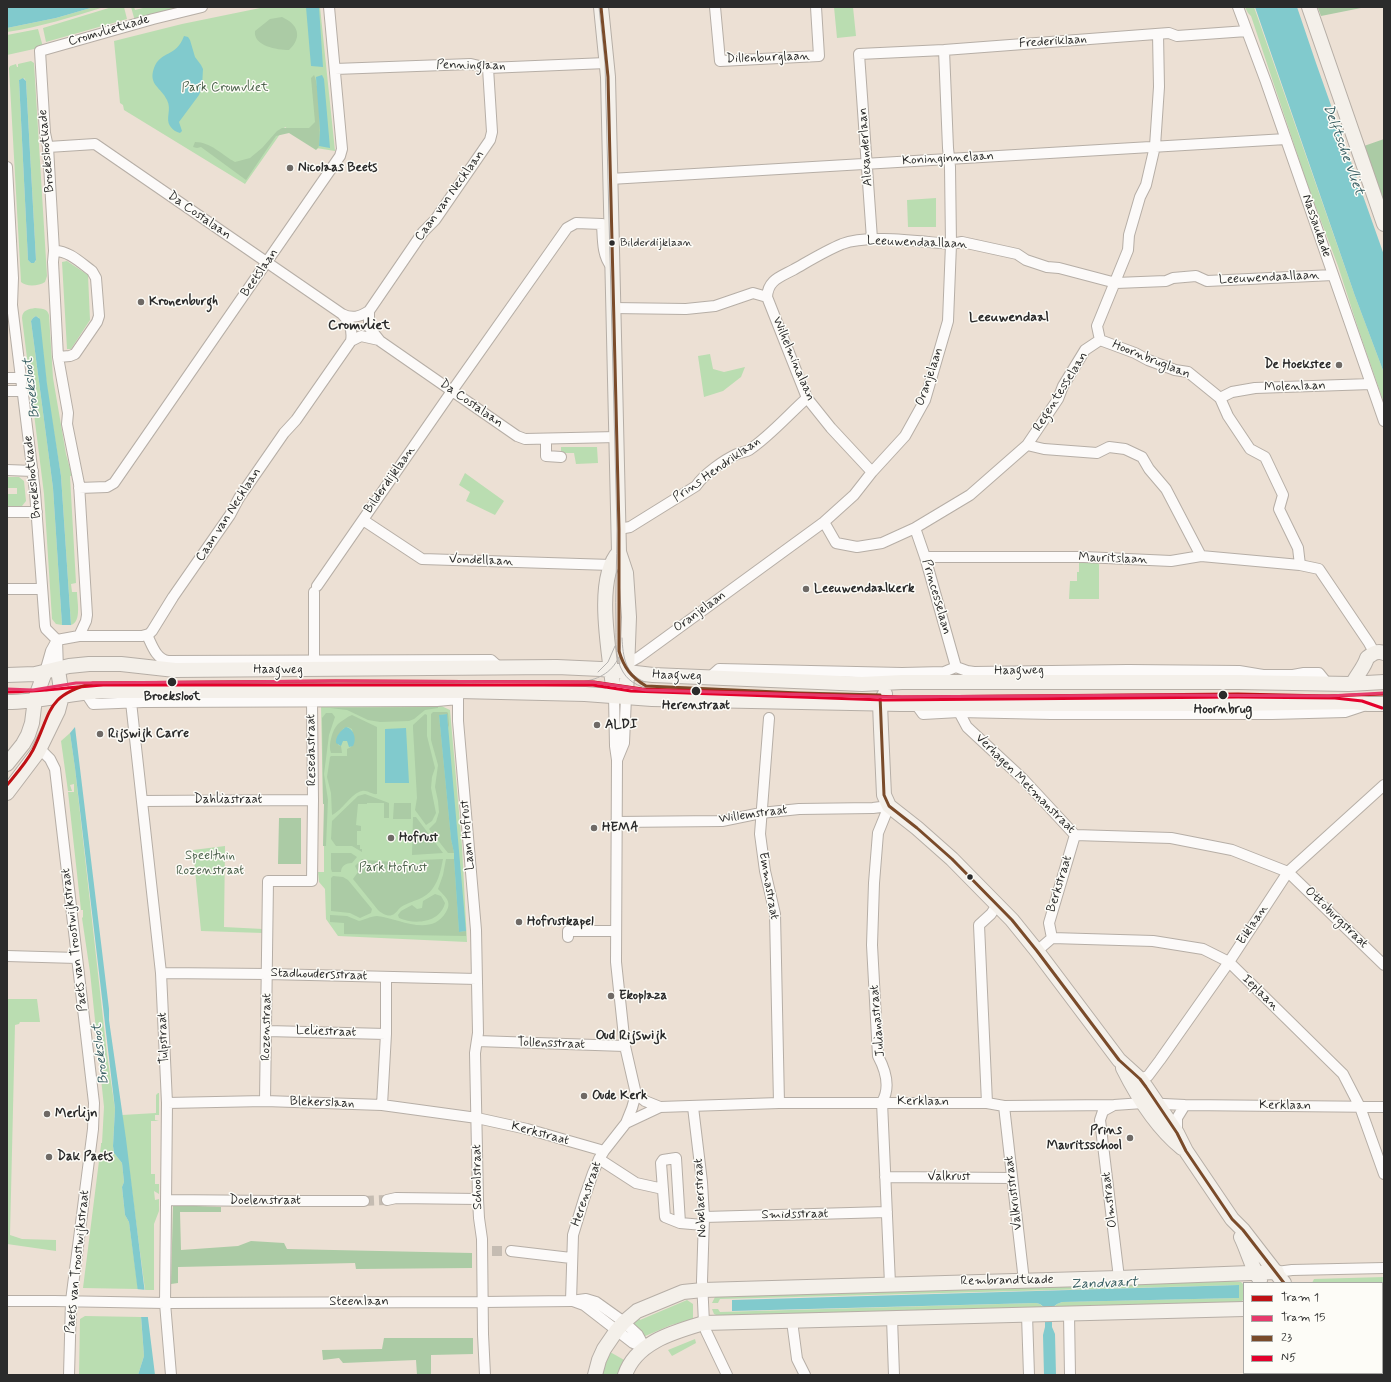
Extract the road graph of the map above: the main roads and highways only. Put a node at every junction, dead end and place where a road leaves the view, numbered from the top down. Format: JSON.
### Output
{"nodes":[{"id":1,"x":601,"y":7,"type":"edge"},
{"id":2,"x":609,"y":7,"type":"edge"},
{"id":3,"x":1309,"y":7,"type":"edge"},
{"id":4,"x":605,"y":43,"type":"junction"},
{"id":5,"x":1384,"y":224,"type":"edge"},
{"id":6,"x":619,"y":552,"type":"junction"},
{"id":7,"x":1375,"y":656,"type":"edge"},
{"id":8,"x":627,"y":668,"type":"junction"},
{"id":9,"x":51,"y":671,"type":"junction"},
{"id":10,"x":611,"y":671,"type":"junction"},
{"id":11,"x":7,"y":675,"type":"edge"},
{"id":12,"x":892,"y":682,"type":"junction"},
{"id":13,"x":1381,"y":683,"type":"edge"},
{"id":14,"x":862,"y":684,"type":"junction"},
{"id":15,"x":1353,"y":684,"type":"junction"},
{"id":16,"x":62,"y":696,"type":"junction"},
{"id":17,"x":620,"y":696,"type":"junction"},
{"id":18,"x":35,"y":700,"type":"junction"},
{"id":19,"x":7,"y":702,"type":"edge"},
{"id":20,"x":880,"y":703,"type":"junction"},
{"id":21,"x":1384,"y":704,"type":"edge"},
{"id":22,"x":7,"y":764,"type":"edge"},
{"id":23,"x":7,"y":793,"type":"edge"},
{"id":24,"x":1119,"y":1060,"type":"junction"},
{"id":25,"x":1186,"y":1151,"type":"junction"},
{"id":26,"x":1232,"y":1219,"type":"junction"},
{"id":27,"x":1258,"y":1278,"type":"edge"},
{"id":28,"x":1281,"y":1278,"type":"edge"},
{"id":29,"x":1243,"y":1309,"type":"edge"},
{"id":30,"x":595,"y":1375,"type":"edge"},
{"id":31,"x":626,"y":1375,"type":"edge"}],
"edges":[{"from":1,"to":4,"type":"main road"},
{"from":2,"to":4,"type":"main road"},
{"from":3,"to":5,"type":"main road"},
{"from":4,"to":6,"type":"main road"},
{"from":6,"to":8,"type":"main road"},
{"from":6,"to":10,"type":"main road"},
{"from":7,"to":13,"type":"main road","name":"Haagweg"},
{"from":7,"to":15,"type":"main road"},
{"from":8,"to":10,"type":"main road","name":"Haagweg"},
{"from":8,"to":14,"type":"main road","name":"Haagweg"},
{"from":8,"to":17,"type":"main road"},
{"from":9,"to":10,"type":"main road","name":"Haagweg"},
{"from":9,"to":11,"type":"main road","name":"Haagweg"},
{"from":9,"to":16,"type":"main road"},
{"from":9,"to":18,"type":"main road"},
{"from":10,"to":17,"type":"main road"},
{"from":12,"to":14,"type":"main road","name":"Haagweg"},
{"from":12,"to":15,"type":"main road","name":"Haagweg"},
{"from":12,"to":20,"type":"main road"},
{"from":13,"to":15,"type":"main road","name":"Haagweg"},
{"from":14,"to":20,"type":"main road"},
{"from":16,"to":17,"type":"main road","name":"Haagweg"},
{"from":16,"to":18,"type":"main road","name":"Haagweg"},
{"from":16,"to":23,"type":"main road"},
{"from":17,"to":20,"type":"main road","name":"Haagweg"},
{"from":18,"to":19,"type":"main road","name":"Haagweg"},
{"from":18,"to":22,"type":"main road"},
{"from":20,"to":21,"type":"main road","name":"Haagweg"},
{"from":20,"to":24,"type":"main road"},
{"from":24,"to":25,"type":"main road"},
{"from":24,"to":25,"type":"main road"},
{"from":25,"to":26,"type":"main road"},
{"from":26,"to":27,"type":"main road"},
{"from":26,"to":28,"type":"main road"},
{"from":27,"to":28,"type":"main road","name":"Rembrandtkade"},
{"from":27,"to":30,"type":"main road","name":"Rembrandtkade"},
{"from":29,"to":31,"type":"main road"}]}
